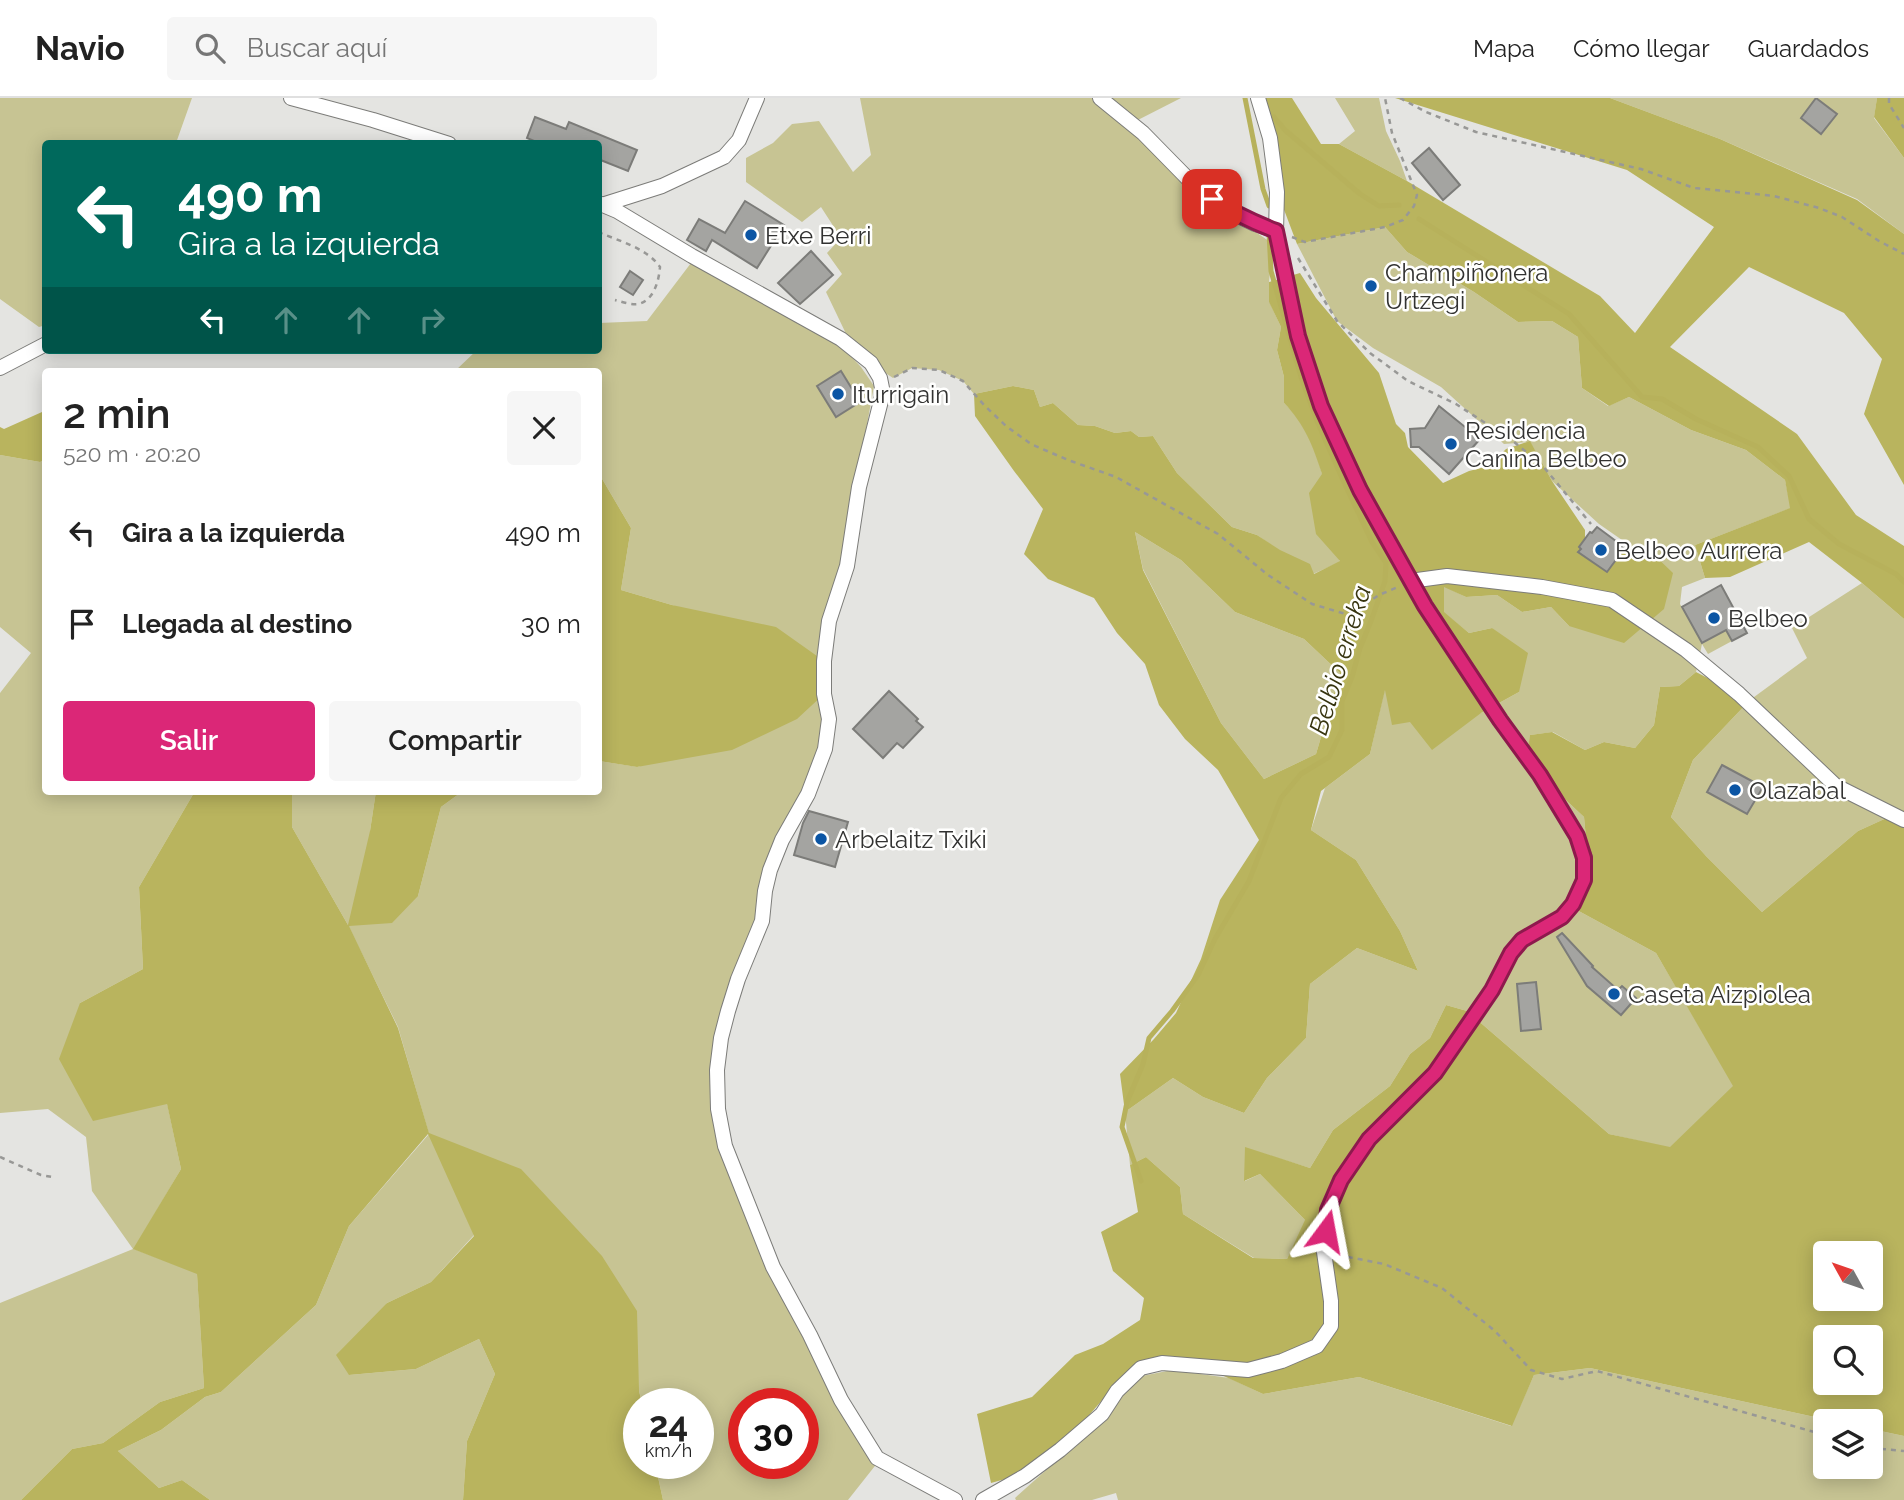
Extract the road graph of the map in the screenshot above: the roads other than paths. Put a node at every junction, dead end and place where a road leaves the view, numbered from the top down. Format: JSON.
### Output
{"nodes":[{"id":1,"x":291,"y":98,"type":"edge"},
{"id":2,"x":757,"y":98,"type":"edge"},
{"id":3,"x":1100,"y":98,"type":"edge"},
{"id":4,"x":1258,"y":98,"type":"edge"},
{"id":5,"x":436,"y":140,"type":"edge"},
{"id":6,"x":602,"y":203,"type":"edge"},
{"id":7,"x":602,"y":205,"type":"edge"},
{"id":8,"x":1276,"y":231,"type":"junction"},
{"id":9,"x":42,"y":346,"type":"edge"},
{"id":10,"x":0,"y":368,"type":"edge"},
{"id":11,"x":1410,"y":581,"type":"junction"},
{"id":12,"x":1904,"y":820,"type":"edge"},
{"id":13,"x":955,"y":1500,"type":"edge"},
{"id":14,"x":983,"y":1500,"type":"edge"}],
"edges":[{"from":1,"to":5,"type":"street"},
{"from":2,"to":6,"type":"street"},
{"from":3,"to":8,"type":"street"},
{"from":4,"to":8,"type":"street"},
{"from":7,"to":13,"type":"street"},
{"from":8,"to":11,"type":"street"},
{"from":9,"to":10,"type":"street"},
{"from":11,"to":12,"type":"street"},
{"from":11,"to":14,"type":"street"}]}
